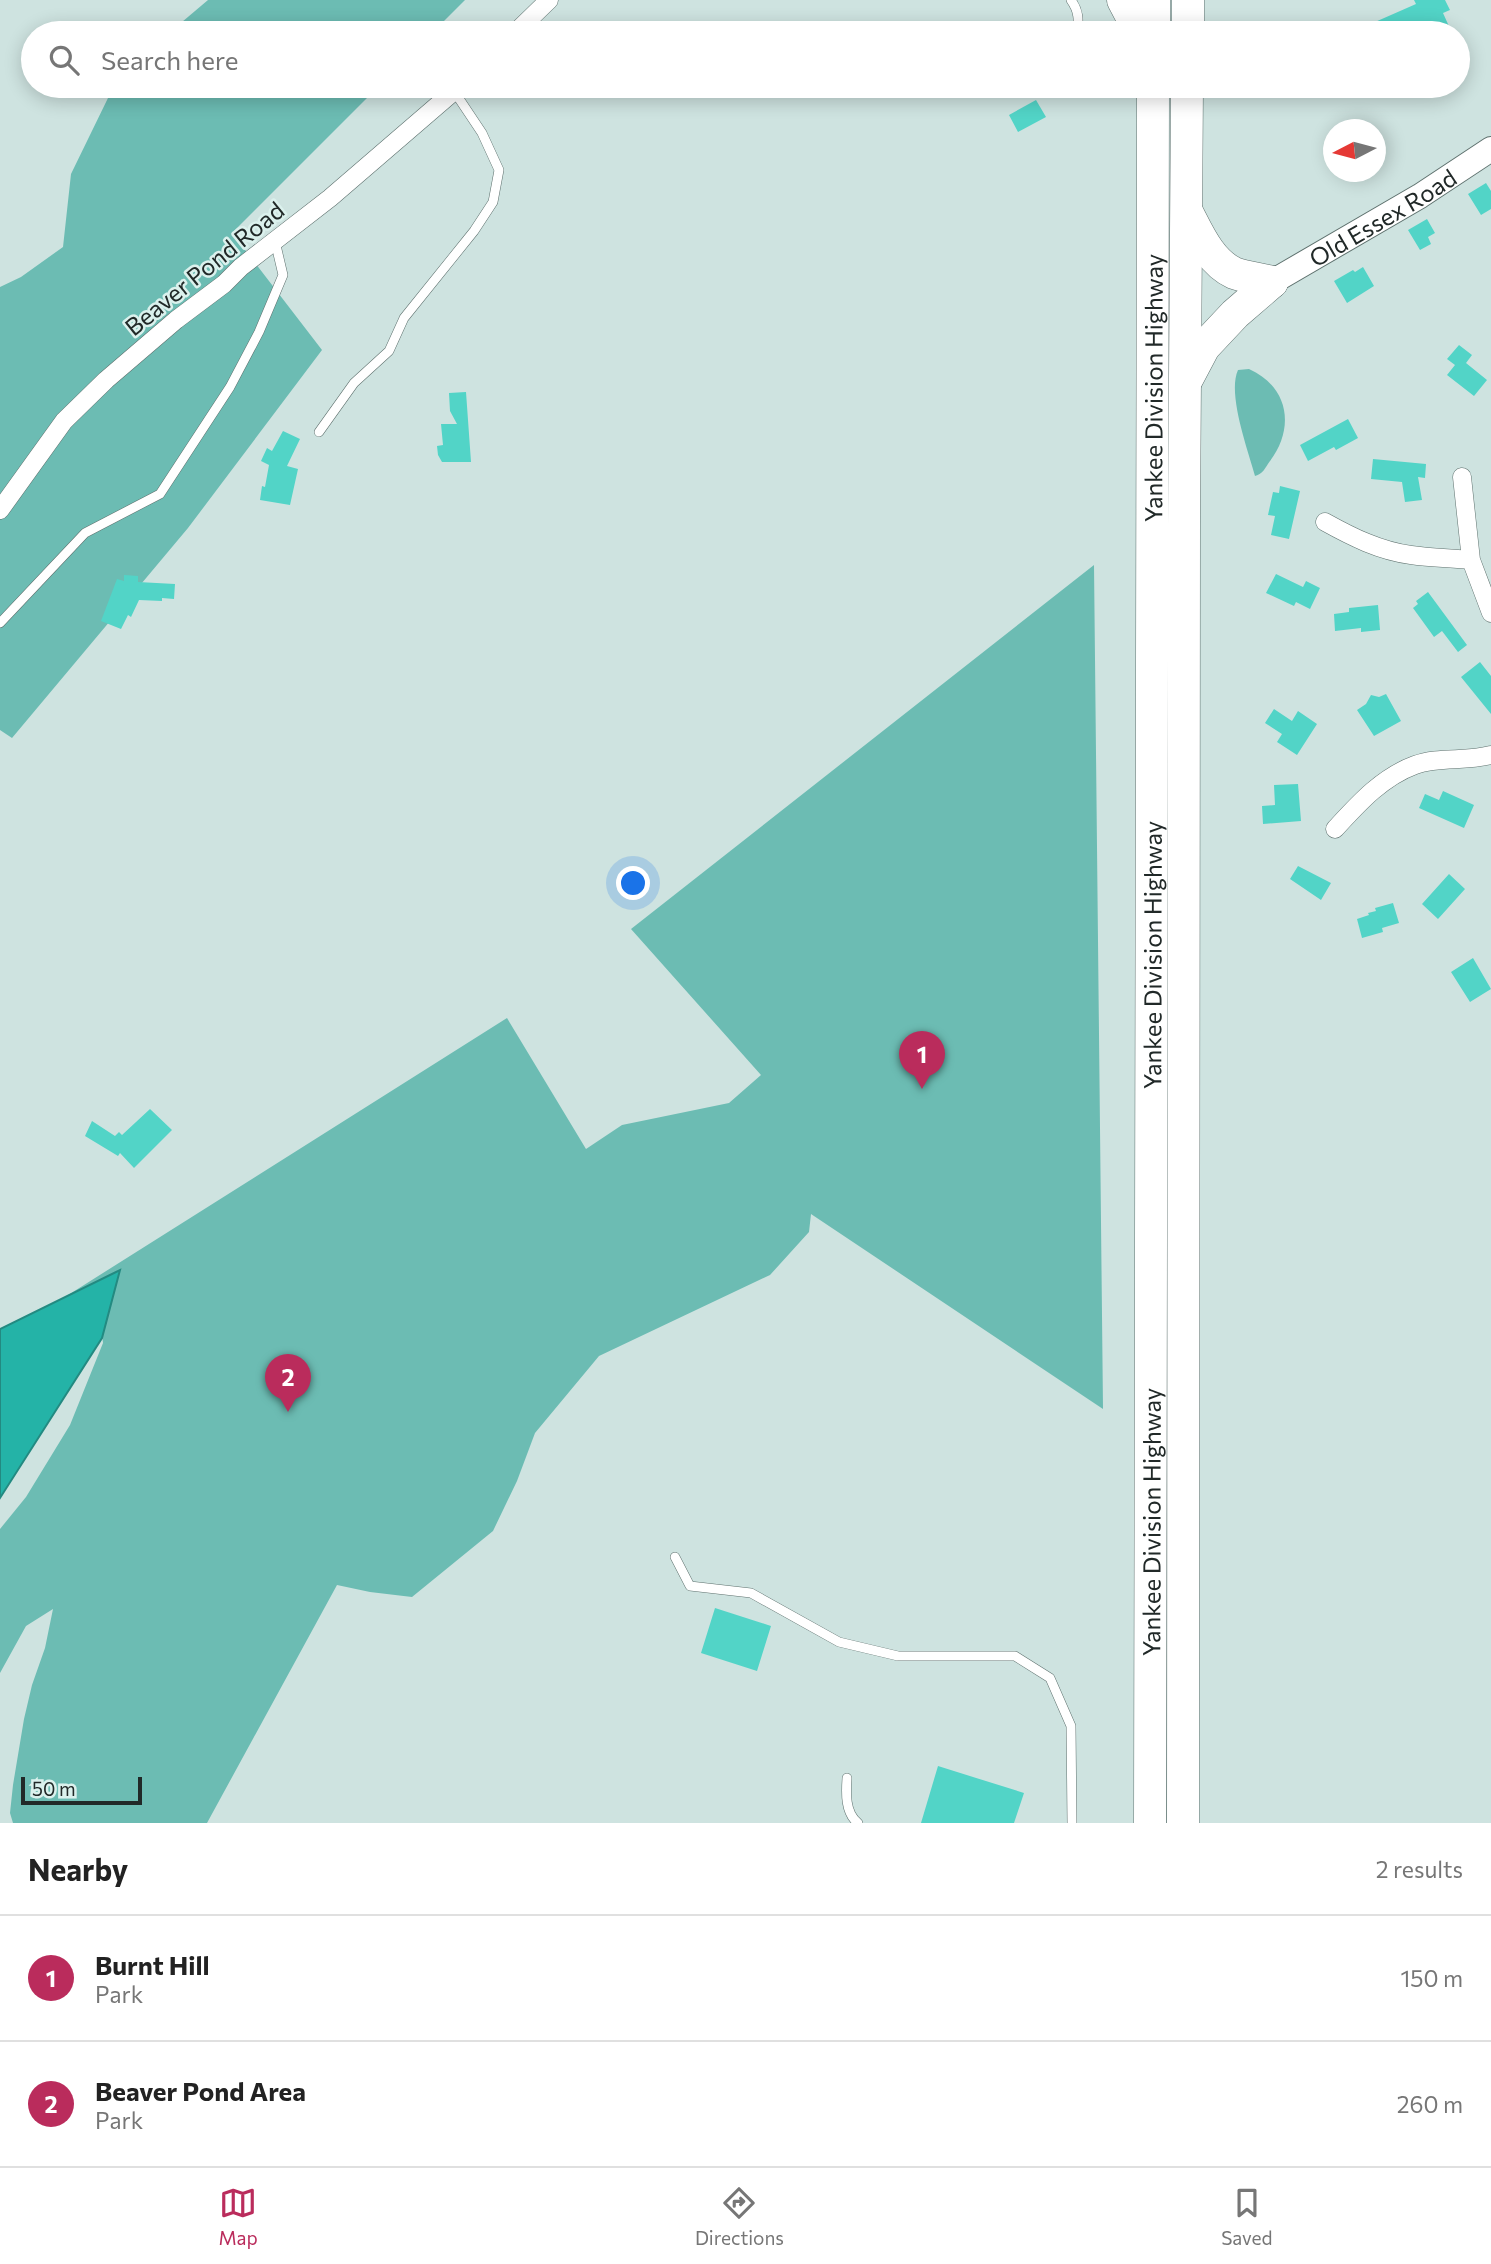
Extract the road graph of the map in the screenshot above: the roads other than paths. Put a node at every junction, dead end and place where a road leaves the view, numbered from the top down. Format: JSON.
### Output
{"nodes":[{"id":1,"x":550,"y":0,"type":"edge"},
{"id":2,"x":1070,"y":0,"type":"edge"},
{"id":3,"x":1123,"y":0,"type":"edge"},
{"id":4,"x":1154,"y":0,"type":"edge"},
{"id":5,"x":1188,"y":0,"type":"edge"},
{"id":6,"x":528,"y":21,"type":"edge"},
{"id":7,"x":1079,"y":21,"type":"edge"},
{"id":8,"x":1134,"y":21,"type":"edge"},
{"id":9,"x":1154,"y":21,"type":"edge"},
{"id":10,"x":1188,"y":21,"type":"edge"},
{"id":11,"x":445,"y":98,"type":"edge"},
{"id":12,"x":463,"y":98,"type":"edge"},
{"id":13,"x":1152,"y":98,"type":"edge"},
{"id":14,"x":1188,"y":98,"type":"edge"},
{"id":15,"x":1491,"y":149,"type":"edge"},
{"id":16,"x":1186,"y":212,"type":"junction"},
{"id":17,"x":275,"y":241,"type":"junction"},
{"id":18,"x":1272,"y":282,"type":"junction"},
{"id":19,"x":1185,"y":382,"type":"junction"},
{"id":20,"x":319,"y":432,"type":"dead end"},
{"id":21,"x":1462,"y":477,"type":"dead end"},
{"id":22,"x":0,"y":510,"type":"edge"},
{"id":23,"x":1325,"y":522,"type":"dead end"},
{"id":24,"x":1471,"y":560,"type":"junction"},
{"id":25,"x":1491,"y":613,"type":"edge"},
{"id":26,"x":0,"y":624,"type":"edge"},
{"id":27,"x":1491,"y":755,"type":"edge"},
{"id":28,"x":1335,"y":829,"type":"dead end"},
{"id":29,"x":675,"y":1557,"type":"dead end"},
{"id":30,"x":847,"y":1778,"type":"dead end"},
{"id":31,"x":858,"y":1823,"type":"edge"},
{"id":32,"x":1072,"y":1823,"type":"edge"},
{"id":33,"x":1150,"y":1823,"type":"edge"},
{"id":34,"x":1183,"y":1823,"type":"edge"}],
"edges":[{"from":1,"to":6,"type":"street"},
{"from":2,"to":7,"type":"lane"},
{"from":3,"to":8,"type":"highway"},
{"from":4,"to":9,"type":"highway"},
{"from":5,"to":10,"type":"highway"},
{"from":11,"to":17,"type":"street","name":"Beaver Pond Road"},
{"from":12,"to":20,"type":"lane"},
{"from":13,"to":33,"type":"highway","name":"Yankee Division Highway"},
{"from":14,"to":16,"type":"highway","name":"Yankee Division Highway"},
{"from":15,"to":18,"type":"main road","name":"Old Essex Road"},
{"from":16,"to":18,"type":"highway"},
{"from":16,"to":19,"type":"highway","name":"Yankee Division Highway"},
{"from":17,"to":22,"type":"street","name":"Beaver Pond Road"},
{"from":17,"to":26,"type":"lane"},
{"from":18,"to":19,"type":"highway"},
{"from":19,"to":34,"type":"highway","name":"Yankee Division Highway"},
{"from":21,"to":24,"type":"street"},
{"from":23,"to":24,"type":"street"},
{"from":24,"to":25,"type":"street"},
{"from":27,"to":28,"type":"street"},
{"from":29,"to":32,"type":"lane"},
{"from":30,"to":31,"type":"lane"}]}
